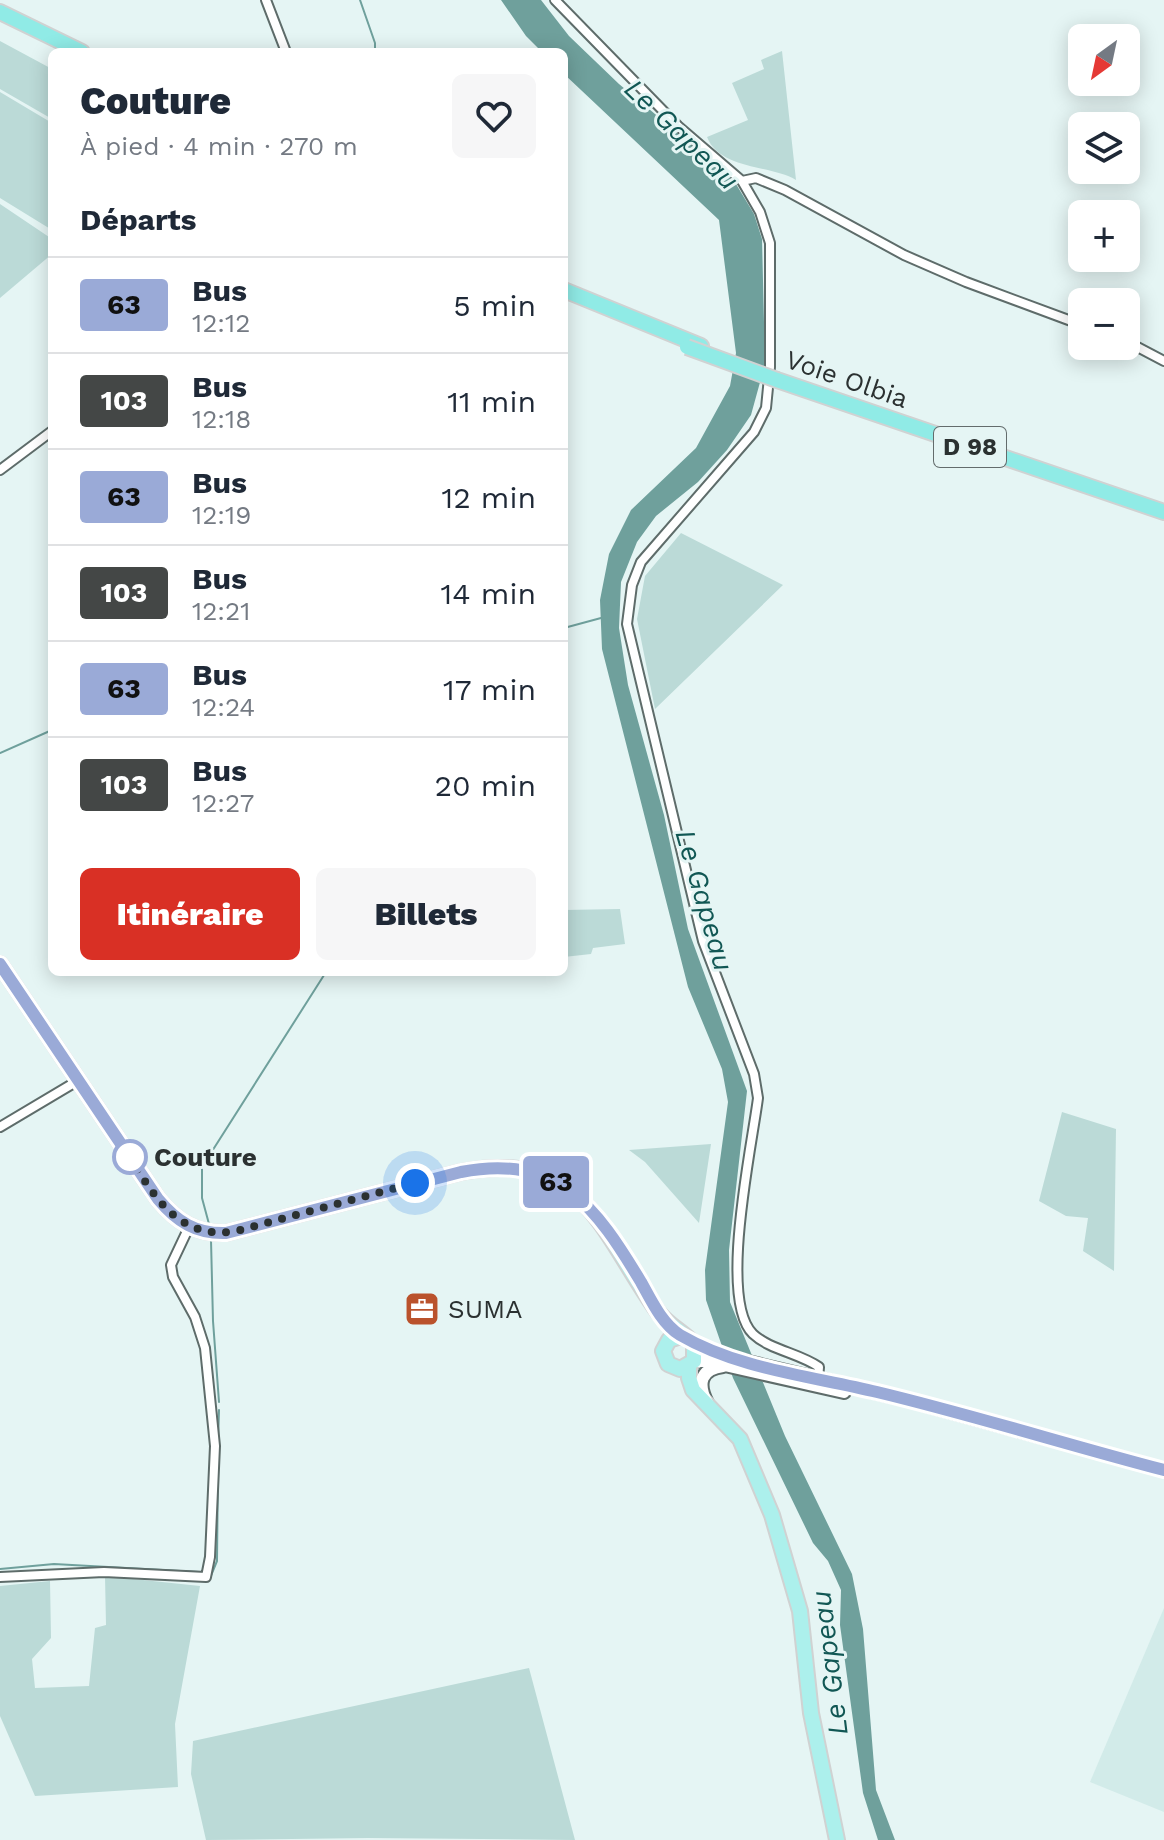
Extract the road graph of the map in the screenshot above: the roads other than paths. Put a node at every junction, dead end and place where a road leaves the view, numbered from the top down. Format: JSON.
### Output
{"nodes":[{"id":1,"x":266,"y":0,"type":"edge"},
{"id":2,"x":555,"y":0,"type":"edge"},
{"id":3,"x":0,"y":12,"type":"edge"},
{"id":4,"x":0,"y":19,"type":"edge"},
{"id":5,"x":57,"y":48,"type":"edge"},
{"id":6,"x":74,"y":48,"type":"edge"},
{"id":7,"x":284,"y":48,"type":"edge"},
{"id":8,"x":742,"y":181,"type":"junction"},
{"id":9,"x":568,"y":292,"type":"edge"},
{"id":10,"x":568,"y":298,"type":"edge"},
{"id":11,"x":1068,"y":319,"type":"edge"},
{"id":12,"x":687,"y":344,"type":"junction"},
{"id":13,"x":1140,"y":348,"type":"edge"},
{"id":14,"x":1164,"y":361,"type":"edge"},
{"id":15,"x":778,"y":378,"type":"junction"},
{"id":16,"x":48,"y":434,"type":"edge"},
{"id":17,"x":0,"y":470,"type":"edge"},
{"id":18,"x":1164,"y":503,"type":"edge"},
{"id":19,"x":1164,"y":512,"type":"edge"},
{"id":20,"x":0,"y":964,"type":"edge"},
{"id":21,"x":79,"y":1080,"type":"junction"},
{"id":22,"x":0,"y":1127,"type":"edge"},
{"id":23,"x":189,"y":1227,"type":"junction"},
{"id":24,"x":657,"y":1311,"type":"junction"},
{"id":25,"x":688,"y":1340,"type":"junction"},
{"id":26,"x":666,"y":1343,"type":"junction"},
{"id":27,"x":720,"y":1360,"type":"junction"},
{"id":28,"x":686,"y":1366,"type":"junction"},
{"id":29,"x":771,"y":1372,"type":"junction"},
{"id":30,"x":818,"y":1381,"type":"junction"},
{"id":31,"x":708,"y":1404,"type":"junction"},
{"id":32,"x":949,"y":1412,"type":"junction"},
{"id":33,"x":751,"y":1462,"type":"junction"},
{"id":34,"x":1164,"y":1470,"type":"edge"},
{"id":35,"x":0,"y":1577,"type":"edge"},
{"id":36,"x":837,"y":1840,"type":"edge"}],
"edges":[{"from":1,"to":7,"type":"street"},
{"from":2,"to":8,"type":"street"},
{"from":3,"to":6,"type":"highway"},
{"from":4,"to":5,"type":"highway"},
{"from":8,"to":11,"type":"street"},
{"from":8,"to":30,"type":"street"},
{"from":9,"to":12,"type":"highway","name":"Voie Olbia","number":"D 98"},
{"from":10,"to":12,"type":"highway","name":"Voie Olbia","number":"D 98"},
{"from":12,"to":15,"type":"highway","name":"Voie Olbia","number":"D 98","bridge":true},
{"from":13,"to":14,"type":"street"},
{"from":15,"to":18,"type":"highway","name":"Voie Olbia","number":"D 98"},
{"from":15,"to":19,"type":"highway","name":"Voie Olbia","number":"D 98"},
{"from":16,"to":17,"type":"street"},
{"from":20,"to":21,"type":"main road"},
{"from":21,"to":22,"type":"street"},
{"from":21,"to":23,"type":"main road"},
{"from":23,"to":24,"type":"main road"},
{"from":23,"to":35,"type":"street"},
{"from":24,"to":25,"type":"main road"},
{"from":24,"to":26,"type":"main road"},
{"from":25,"to":26,"type":"main road"},
{"from":25,"to":27,"type":"main road"},
{"from":25,"to":28,"type":"main road"},
{"from":26,"to":28,"type":"main road"},
{"from":27,"to":28,"type":"main road"},
{"from":27,"to":29,"type":"main road"},
{"from":27,"to":31,"type":"main road"},
{"from":28,"to":31,"type":"main road"},
{"from":28,"to":33,"type":"main road"},
{"from":29,"to":30,"type":"main road"},
{"from":29,"to":32,"type":"main road"},
{"from":30,"to":32,"type":"main road"},
{"from":31,"to":33,"type":"main road"},
{"from":32,"to":34,"type":"main road"},
{"from":33,"to":36,"type":"main road"}]}
